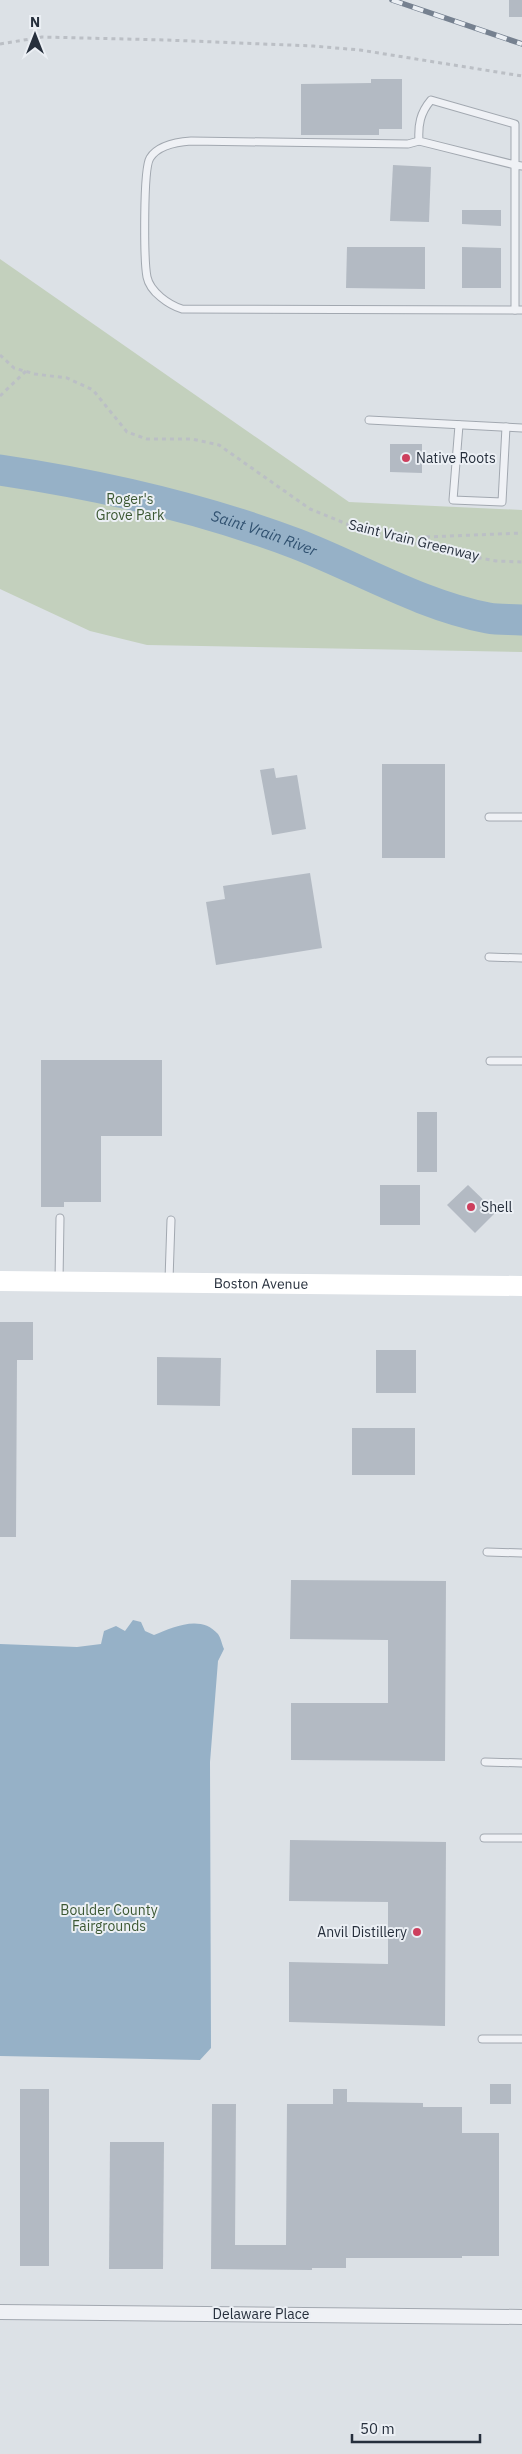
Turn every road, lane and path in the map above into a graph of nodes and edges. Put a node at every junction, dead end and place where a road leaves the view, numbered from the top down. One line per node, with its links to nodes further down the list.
1 (0, 44): 2 (path)
2 (522, 76)
3 (418, 141): 4 (lane); 4 (lane); 5 (lane)
4 (518, 165): 5 (lane)
5 (518, 310)
6 (0, 355): 7 (path, Saint Vrain Greenway)
7 (26, 371): 8 (path); 14 (path, Saint Vrain Greenway)
8 (0, 396)
9 (369, 420): 10 (lane)
10 (459, 424): 11 (lane); 11 (lane)
11 (506, 427): 12 (lane)
12 (522, 428)
13 (522, 533): 14 (path)
14 (399, 538): 15 (path, Saint Vrain Greenway)
15 (522, 562)
16 (489, 817): 17 (lane)
17 (522, 817)
18 (490, 957): 19 (lane)
19 (522, 958)
20 (490, 1061): 21 (lane)
21 (522, 1061)
22 (60, 1218): 25 (lane)
23 (171, 1220): 26 (lane)
24 (0, 1281): 25 (street, Boston Avenue)
25 (59, 1282): 26 (street, Boston Avenue)
26 (169, 1283): 27 (street, Boston Avenue)
27 (522, 1286)
28 (487, 1552): 29 (lane)
29 (522, 1553)
30 (485, 1762): 31 (lane)
31 (522, 1763)
32 (484, 1838): 33 (lane)
33 (522, 1838)
34 (482, 2039): 35 (lane)
35 (522, 2039)
36 (0, 2312): 37 (street, Delaware Place)
37 (522, 2317)

